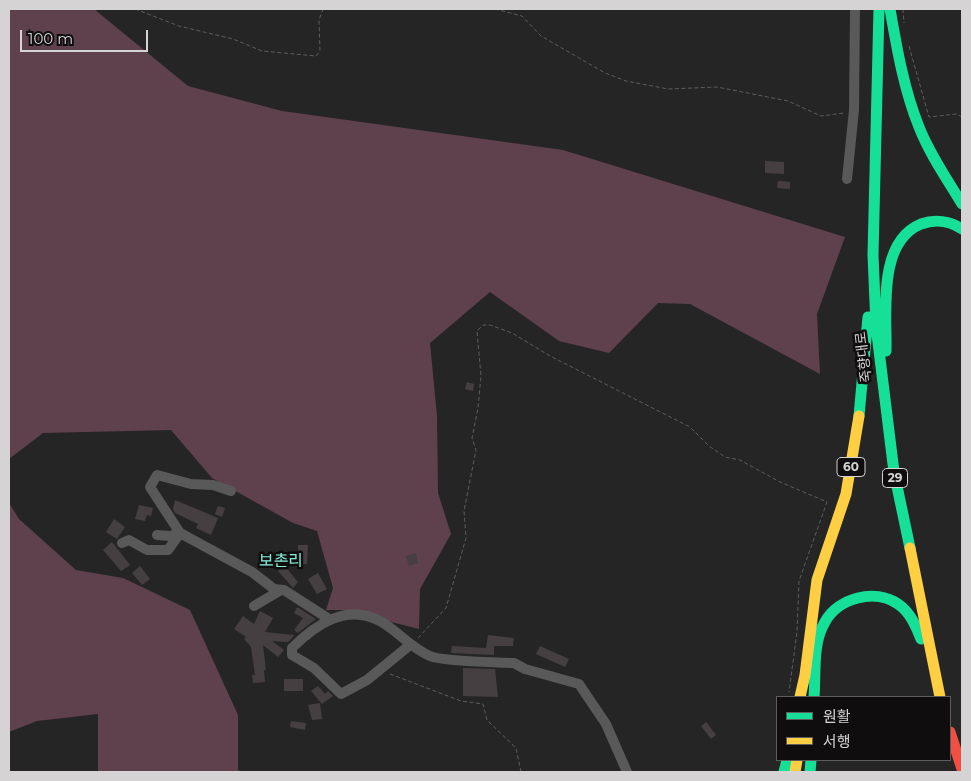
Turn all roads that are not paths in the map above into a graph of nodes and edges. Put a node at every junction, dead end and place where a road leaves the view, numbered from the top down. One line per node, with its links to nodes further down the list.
1 (855, 9): 4 (street)
2 (879, 9): 7 (main road, 죽향대로 / 29)
3 (890, 9): 5 (main road)
4 (848, 179)
5 (962, 204)
6 (962, 229): 8 (main road)
7 (873, 256): 8 (main road, 죽향대로 / 29); 18 (main road, 60)
8 (884, 400): 17 (main road, 죽향대로 / 29)
9 (231, 491): 10 (street)
10 (180, 533): 11 (street); 12 (street); 13 (street)
11 (157, 535)
12 (122, 543)
13 (281, 590): 14 (street); 15 (street)
14 (254, 606)
15 (329, 619): 16 (street); 16 (street)
16 (410, 645): 23 (street)
17 (936, 680): 19 (main road); 20 (main road, 죽향대로 / 29)
18 (801, 696)
19 (814, 696)
20 (940, 696)
21 (951, 735): 22 (main road)
22 (962, 769)
23 (627, 772)

